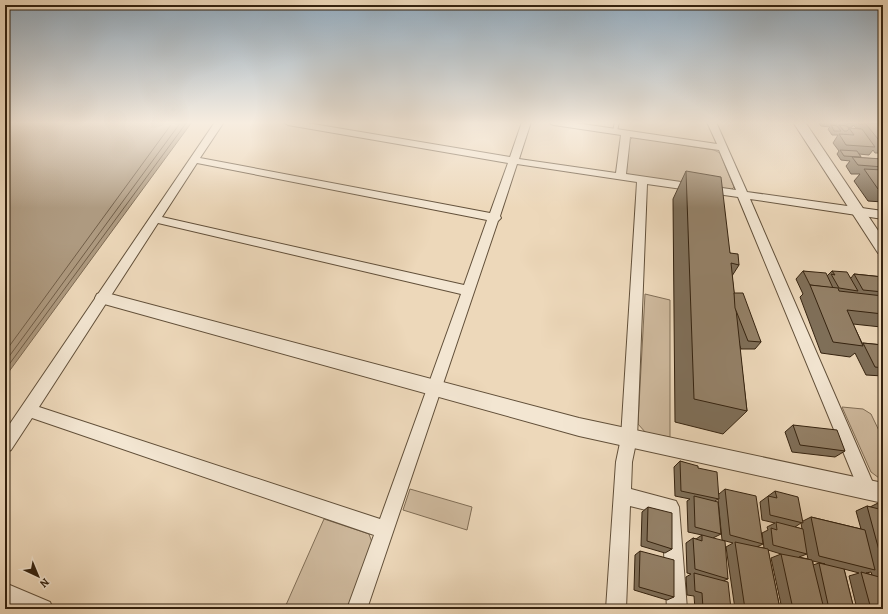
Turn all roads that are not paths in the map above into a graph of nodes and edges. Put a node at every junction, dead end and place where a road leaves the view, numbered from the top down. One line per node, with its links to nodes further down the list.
1 (200, 151): 7 (street)
2 (454, 151): 8 (street)
3 (517, 151): 8 (street)
4 (624, 151): 9 (street)
5 (724, 151): 11 (street)
6 (818, 151): 12 (street)
7 (194, 160): 14 (street); 15 (street)
8 (514, 161): 9 (street); 14 (street)
9 (621, 177): 10 (street)
10 (642, 181): 11 (street); 21 (street)
11 (743, 195): 12 (street); 23 (street)
12 (858, 212): 13 (street); 16 (street)
13 (883, 215)
14 (494, 218): 17 (street)
15 (155, 219): 17 (street); 18 (street)
16 (883, 249)
17 (469, 291): 19 (street)
18 (103, 298): 19 (street); 20 (street)
19 (435, 388): 21 (street); 25 (street)
20 (28, 410): 22 (street); 25 (street)
21 (628, 438): 23 (street); 24 (street)
22 (5, 445)
23 (875, 491)
24 (622, 496): 27 (street); 30 (street)
25 (385, 530): 29 (street)
26 (5, 593): 28 (street)
27 (619, 608)
28 (43, 609)
29 (357, 609)
30 (677, 609)

